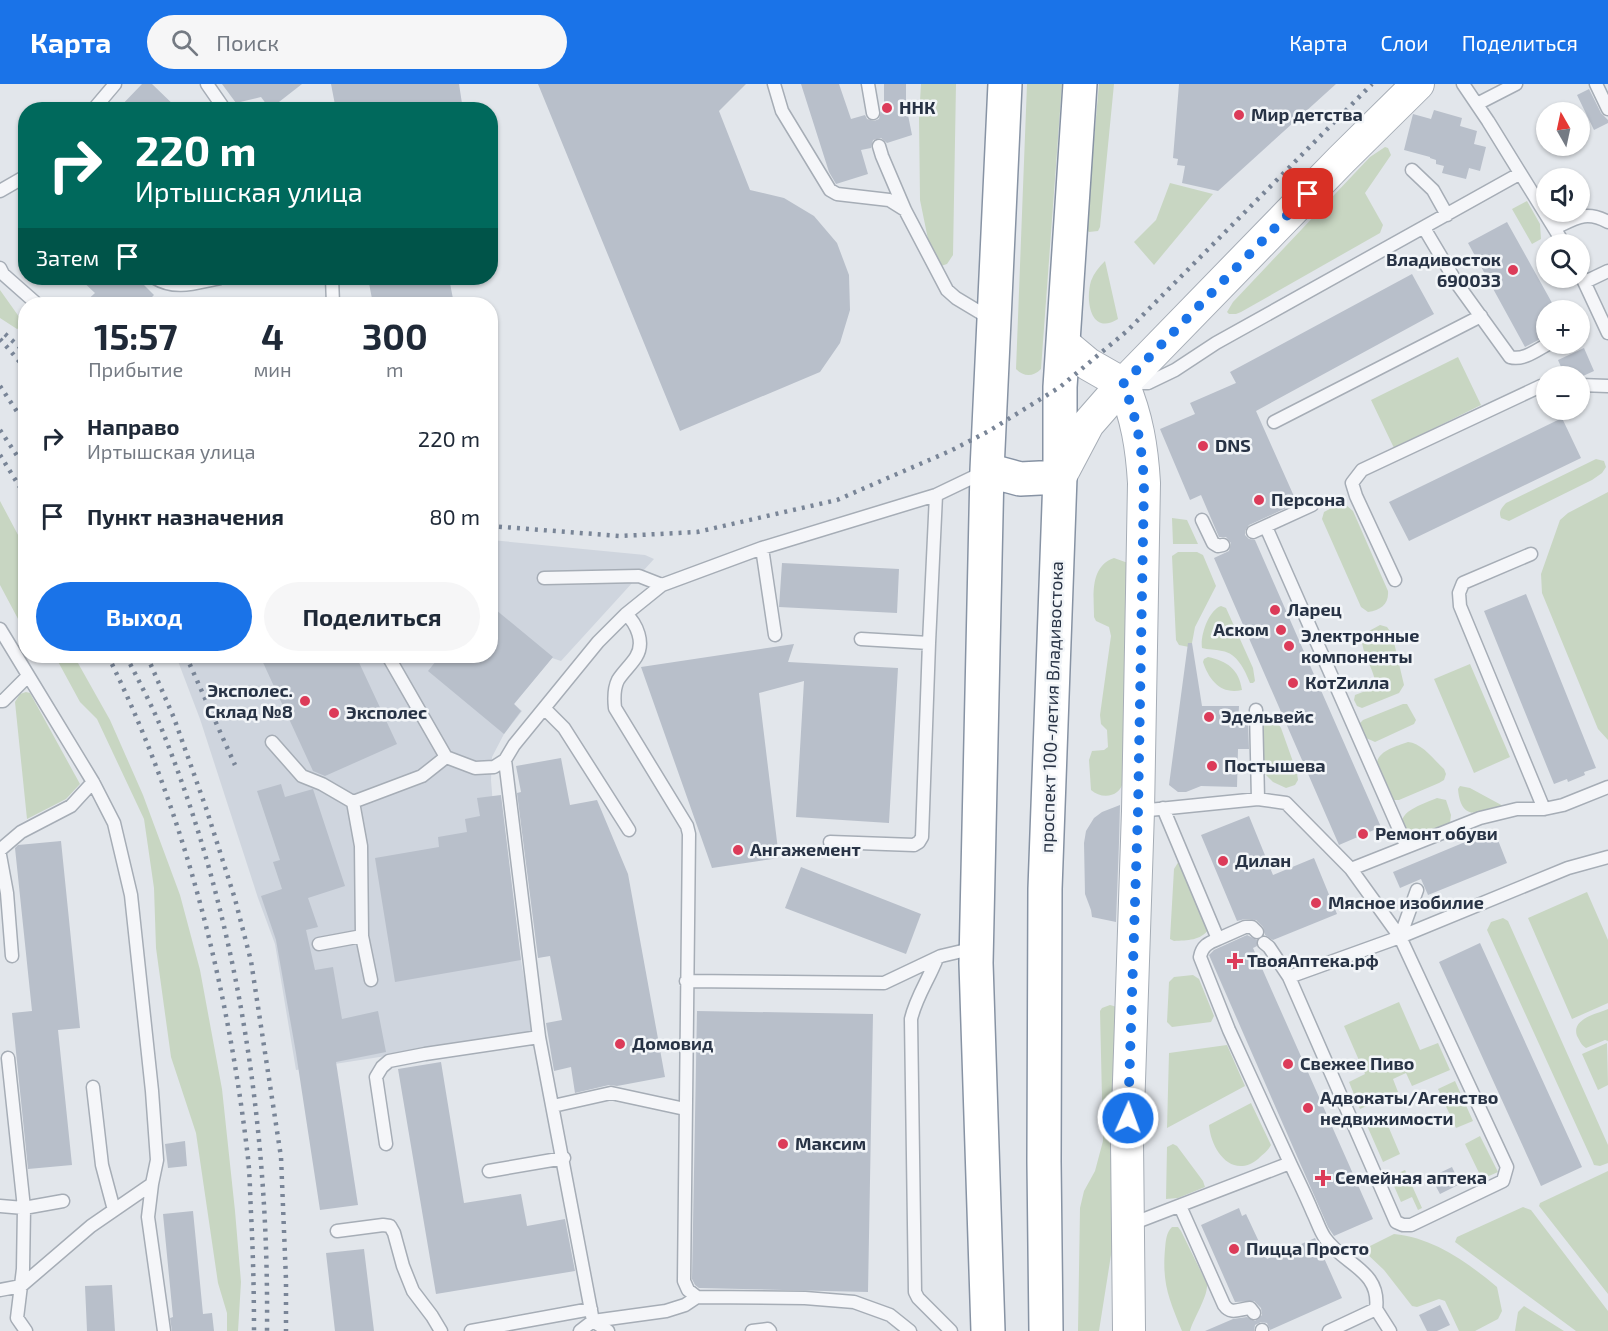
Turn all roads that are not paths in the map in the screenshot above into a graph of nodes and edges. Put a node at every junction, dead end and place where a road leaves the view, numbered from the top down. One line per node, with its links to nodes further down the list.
1 (115, 84): 11 (lane)
2 (207, 84): 12 (lane)
3 (774, 84): 21 (lane)
4 (868, 84): 15 (lane)
5 (1005, 84): 33 (highway)
6 (1080, 84): 35 (highway, проспект 100-летия Владивостока)
7 (1418, 84): 37 (main road)
8 (1463, 84): 13 (lane)
9 (1516, 84): 13 (lane)
10 (1596, 84): 14 (lane)
11 (100, 102)
12 (219, 102)
13 (1477, 104): 18 (lane)
14 (1608, 109)
15 (873, 113)
16 (879, 146): 21 (lane)
17 (1412, 170): 22 (lane)
18 (1519, 174): 22 (lane); 25 (lane)
19 (18, 181): 20 (lane)
20 (0, 191)
21 (905, 210): 33 (lane)
22 (1447, 215): 24 (lane)
23 (1608, 222): 25 (lane)
24 (1424, 228): 32 (lane); 37 (lane)
25 (1555, 228): 26 (lane)
26 (1558, 234)
27 (0, 268): 31 (lane)
28 (1608, 271): 29 (lane)
29 (1590, 276)
30 (1587, 288): 34 (lane)
31 (29, 297)
32 (1481, 316): 36 (lane); 41 (lane)
33 (994, 321): 42 (highway)
34 (1608, 333)
35 (1063, 343): 37 (main road); 43 (highway, проспект 100-летия Владивостока)
36 (1536, 350)
37 (1123, 384): 43 (main road); 75 (main road)
38 (1590, 385): 39 (lane)
39 (1608, 386)
40 (1536, 388): 53 (lane)
41 (1274, 422)
42 (987, 470): 43 (highway); 44 (lane); 90 (highway)
43 (1060, 477): 132 (highway, проспект 100-летия Владивостока)
44 (936, 495): 50 (lane); 59 (lane)
45 (1312, 505): 47 (lane)
46 (1202, 520): 49 (lane)
47 (1266, 527): 48 (lane); 78 (lane)
48 (1253, 532)
49 (1223, 545)
50 (762, 548): 54 (lane); 57 (lane)
51 (1531, 554): 74 (lane)
52 (544, 578): 54 (lane)
53 (1395, 580)
54 (662, 585): 55 (lane)
55 (626, 614): 65 (lane); 95 (lane)
56 (0, 629): 60 (lane)
57 (775, 635)
58 (861, 639): 59 (lane)
59 (929, 643): 77 (lane)
60 (18, 659)
61 (20, 663): 63 (lane)
62 (392, 663): 68 (lane)
63 (28, 676): 64 (lane); 70 (lane)
64 (0, 701)
65 (545, 709): 69 (lane); 76 (lane)
66 (1257, 710): 72 (lane)
67 (272, 742): 73 (lane)
68 (446, 757): 69 (lane); 73 (lane)
69 (505, 760): 96 (lane)
70 (93, 782): 79 (lane); 105 (lane)
71 (1608, 787): 74 (lane)
72 (1258, 799): 75 (lane); 82 (lane)
73 (353, 802): 85 (lane)
74 (1544, 809): 78 (lane)
75 (1151, 810): 87 (lane); 111 (main road)
76 (629, 830)
77 (830, 842)
78 (1406, 845): 82 (lane)
79 (0, 850)
80 (0, 855): 91 (lane)
81 (1608, 857): 86 (lane)
82 (1351, 869): 86 (lane)
83 (1417, 890): 86 (lane)
84 (1257, 932): 87 (lane)
85 (362, 936): 89 (lane); 94 (lane)
86 (1400, 937): 93 (lane); 93 (lane)
87 (1218, 939): 103 (lane)
88 (1264, 943): 93 (lane)
89 (319, 944)
90 (976, 948): 92 (lane); 131 (highway)
91 (12, 956)
92 (937, 958): 95 (lane); 130 (lane)
93 (1288, 977)
94 (371, 980)
95 (686, 981): 100 (lane)
96 (540, 1037): 99 (lane); 101 (lane)
97 (8, 1058): 109 (lane)
98 (93, 1087): 110 (lane)
99 (553, 1106): 100 (lane); 102 (lane)
100 (685, 1109): 115 (lane)
101 (387, 1144)
102 (564, 1158): 104 (lane); 118 (lane)
103 (1290, 1163): 108 (lane); 116 (lane)
104 (489, 1171)
105 (152, 1184): 110 (lane); 122 (lane)
106 (63, 1201): 109 (lane)
107 (0, 1206): 109 (lane)
108 (1180, 1206): 111 (lane); 117 (lane)
109 (24, 1208): 113 (lane)
110 (114, 1210): 113 (lane)
111 (1128, 1225): 133 (main road)
112 (337, 1231): 123 (lane)
113 (21, 1286): 114 (lane); 119 (lane)
114 (0, 1290)
115 (697, 1296): 118 (lane); 129 (lane)
116 (1376, 1309): 134 (lane); 135 (lane)
117 (1254, 1313)
118 (592, 1315): 124 (lane); 125 (lane); 126 (lane)
119 (17, 1318): 120 (lane); 121 (lane)
120 (14, 1331)
121 (26, 1331)
122 (164, 1331)
123 (441, 1331)
124 (471, 1331)
125 (580, 1331)
126 (608, 1331)
127 (752, 1331): 128 (lane)
128 (770, 1331)
129 (910, 1331)
130 (951, 1331)
131 (988, 1331)
132 (1046, 1331)
133 (1129, 1331)
134 (1329, 1331)
135 (1390, 1331)

